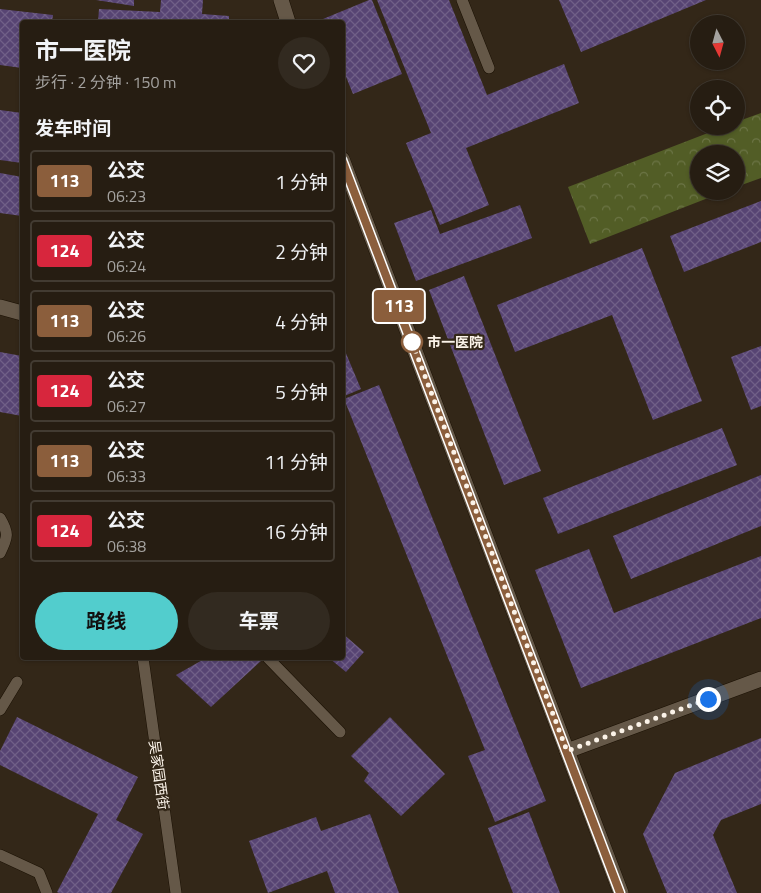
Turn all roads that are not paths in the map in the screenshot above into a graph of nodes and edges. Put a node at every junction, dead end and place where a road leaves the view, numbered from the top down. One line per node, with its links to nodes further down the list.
1 (281, 0): 3 (street)
2 (462, 0): 4 (lane)
3 (287, 20)
4 (489, 68)
5 (345, 175): 6 (street)
6 (348, 190): 17 (street)
7 (0, 307): 8 (street)
8 (20, 312)
9 (0, 518): 10 (lane)
10 (0, 554)
11 (143, 660): 20 (lane, 吴家园西街)
12 (270, 660): 16 (lane)
13 (761, 679): 17 (street)
14 (17, 682): 15 (lane)
15 (0, 710)
16 (340, 732)
17 (567, 751): 21 (street)
18 (0, 855): 19 (lane)
19 (46, 893)
20 (176, 893)
21 (620, 893)

